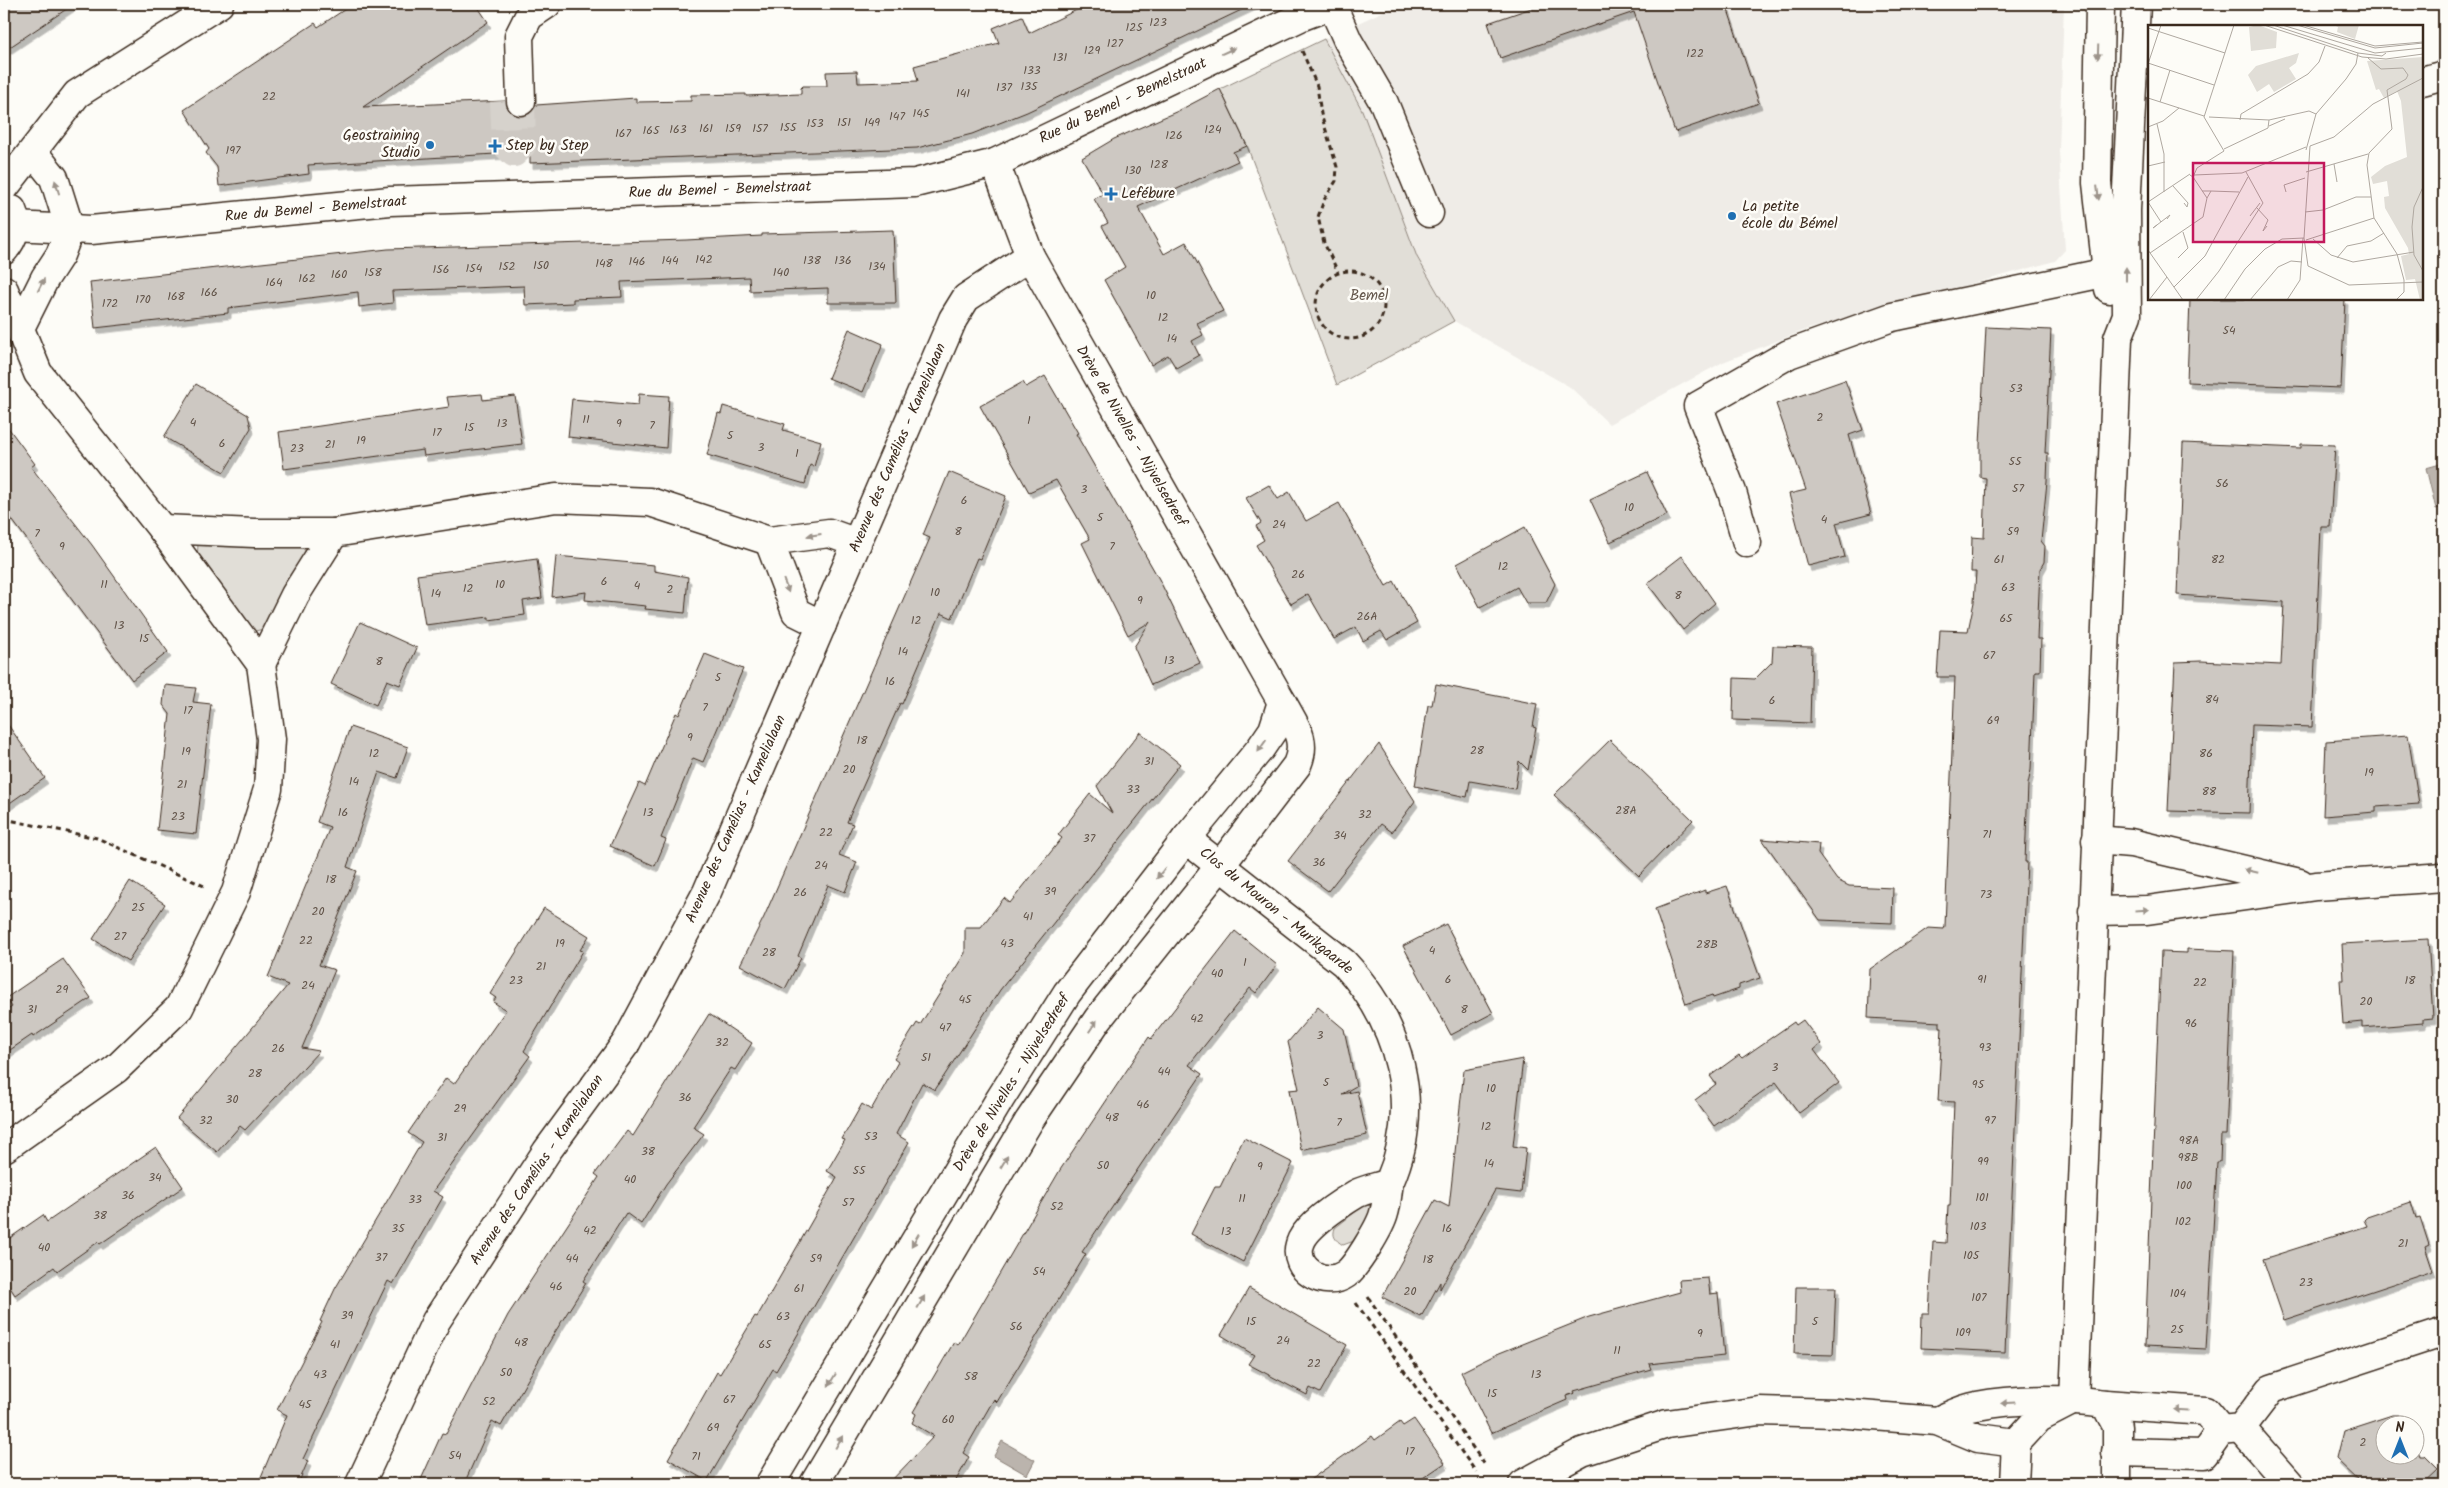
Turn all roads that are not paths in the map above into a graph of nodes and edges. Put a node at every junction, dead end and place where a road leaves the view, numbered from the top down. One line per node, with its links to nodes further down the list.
1 (219, 4): 11 (street)
2 (547, 4): 6 (street)
3 (1333, 4): 12 (street, Rue du Bemel - Bemelstraat, one-way to 3); 16 (street)
4 (2100, 4): 10 (street, one-way to 10)
5 (2136, 4): 9 (street)
6 (503, 36)
7 (2444, 75): 8 (street)
8 (2423, 81)
9 (2140, 113): 10 (street); 13 (street)
10 (2096, 144): 13 (street); 20 (street, one-way to 20)
11 (33, 152): 14 (street); 17 (street, one-way to 11)
12 (995, 163): 17 (street, Rue du Bemel - Bemelstraat); 19 (street, Drève de Nivelles - Nijvelsedreef)
13 (2138, 180): 23 (street, one-way to 13)
14 (4, 188)
15 (4, 198): 18 (street)
16 (1429, 213)
17 (70, 229): 18 (street, Rue du Bemel - Bemelstraat); 22 (street, one-way to 17)
18 (9, 238)
19 (1030, 256): 27 (street, Avenue des Camélias - Kamelialaan); 31 (street, Drève de Nivelles - Nijvelsedreef)
20 (2108, 272): 23 (street); 28 (street)
21 (4, 290): 22 (street)
22 (20, 328): 24 (street)
23 (2118, 338): 33 (street)
24 (162, 529): 25 (street); 30 (street)
25 (334, 533): 26 (street); 30 (street)
26 (769, 541): 27 (street, one-way to 26); 29 (street, one-way to 29)
27 (857, 543): 29 (street, Avenue des Camélias - Kamelialaan)
28 (1748, 543)
29 (822, 625): 49 (street, Avenue des Camélias - Kamelialaan)
30 (261, 664): 38 (street)
31 (1282, 702): 32 (street, Drève de Nivelles - Nijvelsedreef, one-way to 32); 34 (street, Drève de Nivelles - Nijvelsedreef)
32 (1186, 839): 34 (street, Clos du Mouron - Murikgaarde); 40 (street, Drève de Nivelles - Nijvelsedreef, one-way to 40)
33 (2096, 840): 36 (street, one-way to 33); 37 (street)
34 (1220, 866): 39 (street, Clos du Mouron - Murikgaarde); 41 (street, Drève de Nivelles - Nijvelsedreef, one-way to 34)
35 (2444, 877): 36 (street)
36 (2316, 886): 37 (street, one-way to 36)
37 (2093, 911): 43 (street)
38 (4, 1148)
39 (1389, 1183)
40 (929, 1218): 41 (street); 50 (street, Drève de Nivelles - Nijvelsedreef, one-way to 50)
41 (960, 1235): 51 (street, Drève de Nivelles - Nijvelsedreef, one-way to 41)
42 (2444, 1332): 46 (street)
43 (2074, 1400): 44 (street); 45 (street, one-way to 45); 47 (street)
44 (2105, 1404): 46 (street, one-way to 44); 48 (street)
45 (1937, 1421): 47 (street); 52 (street)
46 (2231, 1429): 48 (street); 55 (street)
47 (2016, 1443): 53 (street)
48 (2116, 1452): 54 (street)
49 (360, 1484)
50 (770, 1484)
51 (814, 1484)
52 (1523, 1484)
53 (2014, 1484)
54 (2117, 1484)
55 (2290, 1484)

